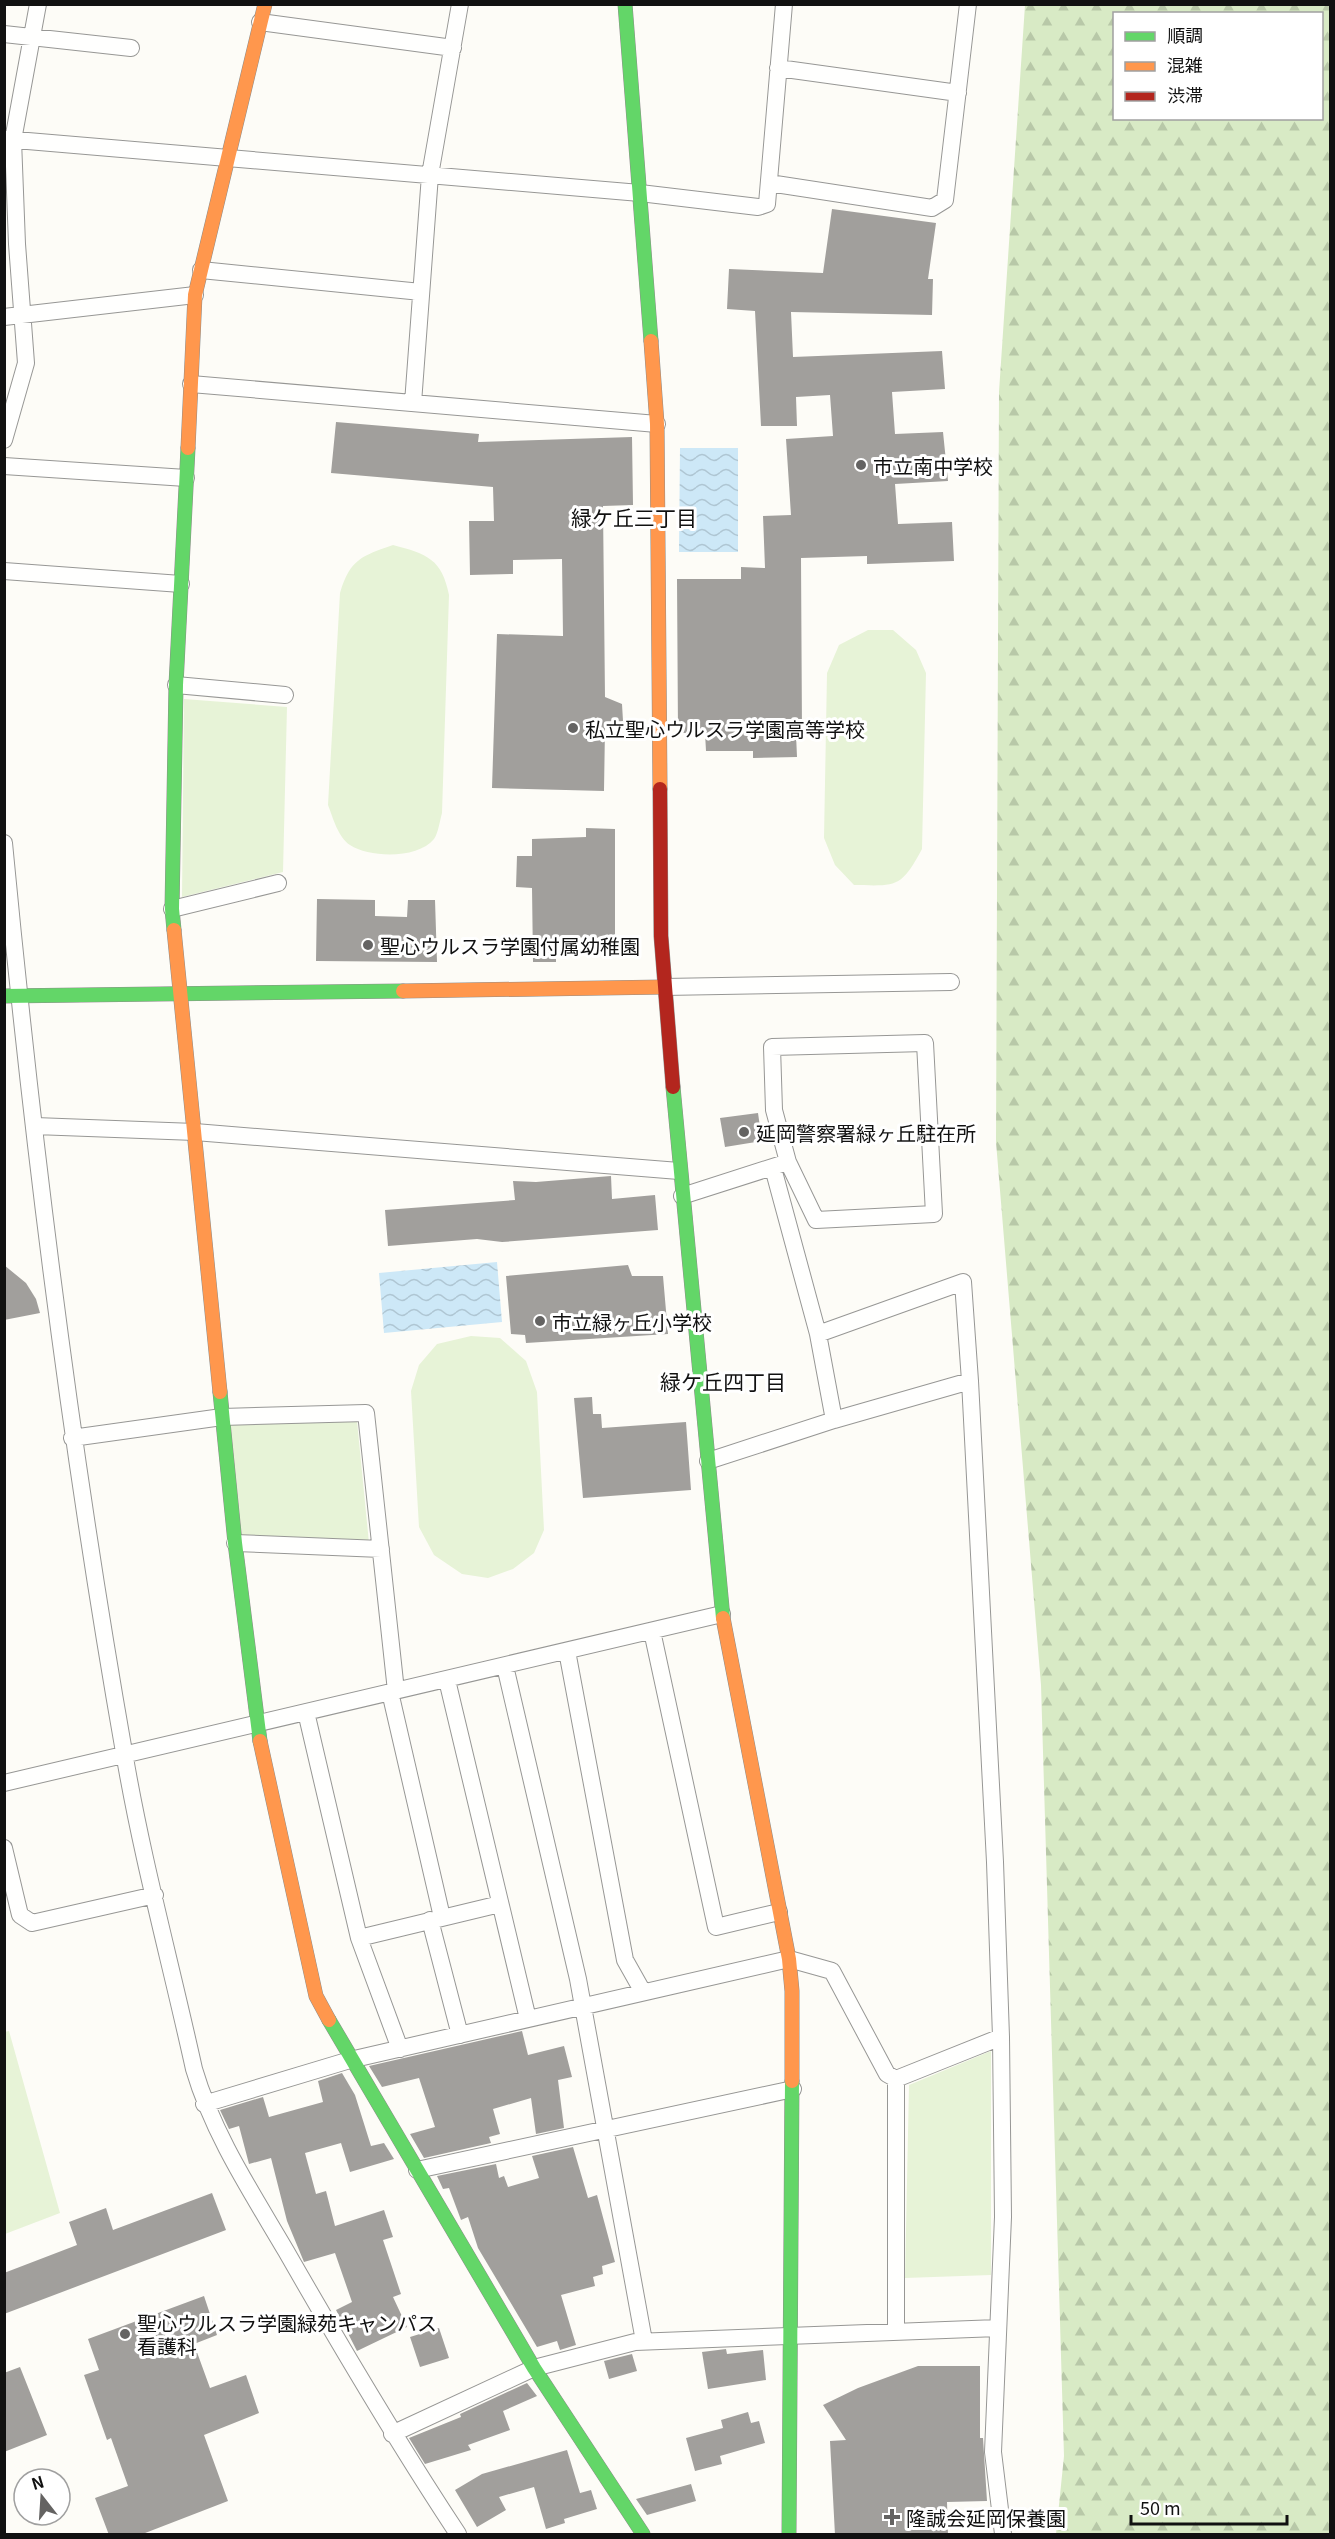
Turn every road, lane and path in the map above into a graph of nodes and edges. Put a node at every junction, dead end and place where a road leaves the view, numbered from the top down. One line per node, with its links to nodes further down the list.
1 (38, 4): 9 (street)
2 (265, 4): 7 (street)
3 (460, 4): 11 (street)
4 (625, 4): 18 (street)
5 (784, 4): 12 (street)
6 (968, 4): 13 (street)
7 (260, 22): 11 (street); 15 (street)
8 (4, 34): 9 (street)
9 (31, 37): 10 (street); 14 (street)
10 (131, 48)
11 (453, 48): 16 (street)
12 (778, 68): 13 (street); 17 (street)
13 (958, 93): 17 (street)
14 (9, 140): 15 (street); 22 (street)
15 (226, 158): 16 (street); 19 (street)
16 (430, 175): 18 (street); 20 (street)
17 (769, 183): 18 (street)
18 (640, 193): 26 (street)
19 (201, 270): 20 (street); 21 (street)
20 (421, 292): 25 (street)
21 (195, 295): 22 (street); 24 (street)
22 (24, 315): 23 (street); 27 (street)
23 (4, 317)
24 (191, 384): 25 (street); 29 (street)
25 (412, 403): 26 (street)
26 (657, 424): 38 (street)
27 (4, 441)
28 (4, 466): 29 (street)
29 (186, 478): 31 (street)
30 (4, 572): 31 (street)
31 (181, 584): 32 (street)
32 (176, 685): 33 (street); 36 (street)
33 (285, 695)
34 (4, 843): 40 (street)
35 (278, 883): 36 (street)
36 (172, 909): 39 (street)
37 (951, 982): 38 (street)
38 (663, 987): 39 (street); 44 (street)
39 (180, 995): 40 (street); 42 (street)
40 (12, 996): 41 (street)
41 (35, 1126): 42 (street); 50 (street)
42 (195, 1132): 44 (street); 48 (street)
43 (780, 1165): 43 (street); 45 (street); 46 (street)
44 (679, 1171): 45 (street)
45 (682, 1196): 51 (street)
46 (818, 1334): 47 (street); 49 (street)
47 (970, 1381): 49 (street); 75 (street)
48 (222, 1417): 50 (street); 52 (street); 53 (street)
49 (834, 1420): 51 (street)
50 (72, 1438): 62 (street)
51 (708, 1461): 54 (street)
52 (235, 1543): 53 (street); 61 (street)
53 (381, 1549): 59 (street)
54 (722, 1614): 55 (street); 67 (street)
55 (652, 1631): 56 (street); 67 (street)
56 (567, 1651): 57 (street); 71 (street)
57 (505, 1666): 58 (street); 72 (street)
58 (447, 1680): 59 (street); 66 (street)
59 (393, 1692): 60 (street); 68 (street)
60 (306, 1712): 61 (street); 69 (street)
61 (256, 1723): 62 (street); 77 (street)
62 (124, 1756): 63 (street); 65 (street)
63 (4, 1783)
64 (4, 1848): 65 (street)
65 (155, 1895): 80 (street)
66 (500, 1904): 68 (street); 73 (street)
67 (779, 1912): 70 (street)
68 (436, 1919): 69 (street); 74 (street)
69 (359, 1938): 76 (street)
70 (789, 1959): 71 (street); 78 (street); 79 (street)
71 (643, 1992): 72 (street)
72 (583, 2006): 73 (street); 81 (street)
73 (528, 2019): 74 (street)
74 (460, 2035): 76 (street)
75 (1001, 2037): 78 (street); 83 (street)
76 (400, 2049): 77 (street)
77 (350, 2060): 80 (street); 82 (street)
78 (896, 2079): 84 (street)
79 (793, 2089): 81 (street); 85 (street)
80 (204, 2104): 88 (street)
81 (606, 2128): 82 (street); 86 (street)
82 (417, 2170): 87 (street)
83 (998, 2328): 84 (street); 92 (street)
84 (896, 2332): 85 (street)
85 (791, 2337): 86 (street); 91 (street)
86 (644, 2341): 87 (street)
87 (534, 2368): 88 (street); 90 (street)
88 (392, 2434): 89 (street)
89 (458, 2535)
90 (643, 2535)
91 (789, 2535)
92 (1003, 2535)

